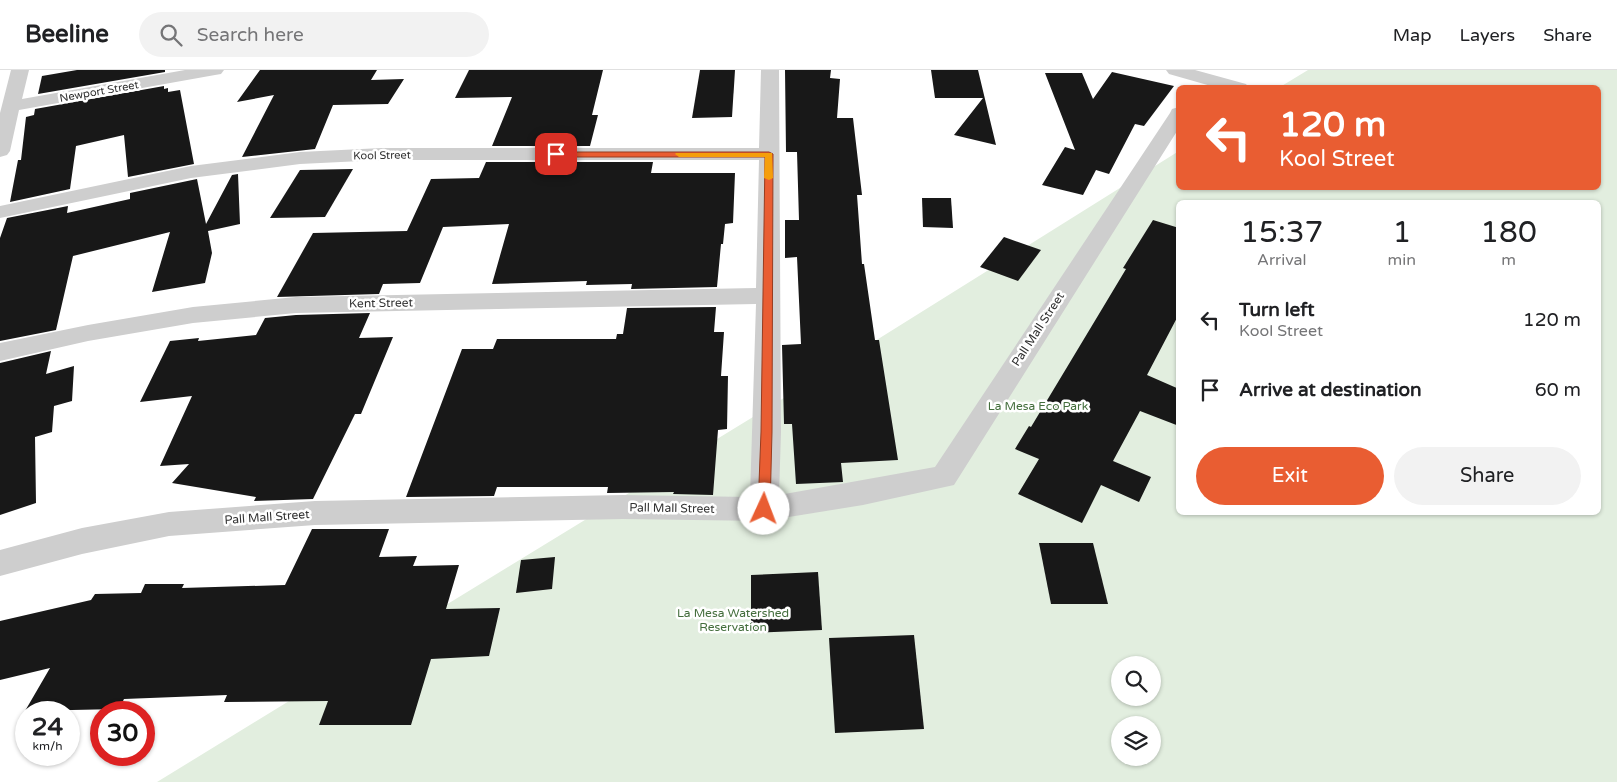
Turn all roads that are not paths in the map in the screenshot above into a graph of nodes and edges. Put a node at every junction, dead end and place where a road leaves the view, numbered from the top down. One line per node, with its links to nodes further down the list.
1 (20, 70): 7 (street)
2 (215, 70): 7 (street, Newport Street)
3 (770, 70): 10 (street)
4 (1175, 70): 5 (street)
5 (1202, 78): 6 (street)
6 (1229, 85)
7 (12, 106): 9 (street)
8 (1176, 118): 14 (street, Pall Mall Street)
9 (0, 151)
10 (769, 154): 11 (street, Kool Street); 12 (street)
11 (0, 212)
12 (767, 296): 13 (street, Kent Street); 14 (street)
13 (0, 352)
14 (764, 509): 15 (street, Pall Mall Street)
15 (0, 563)

